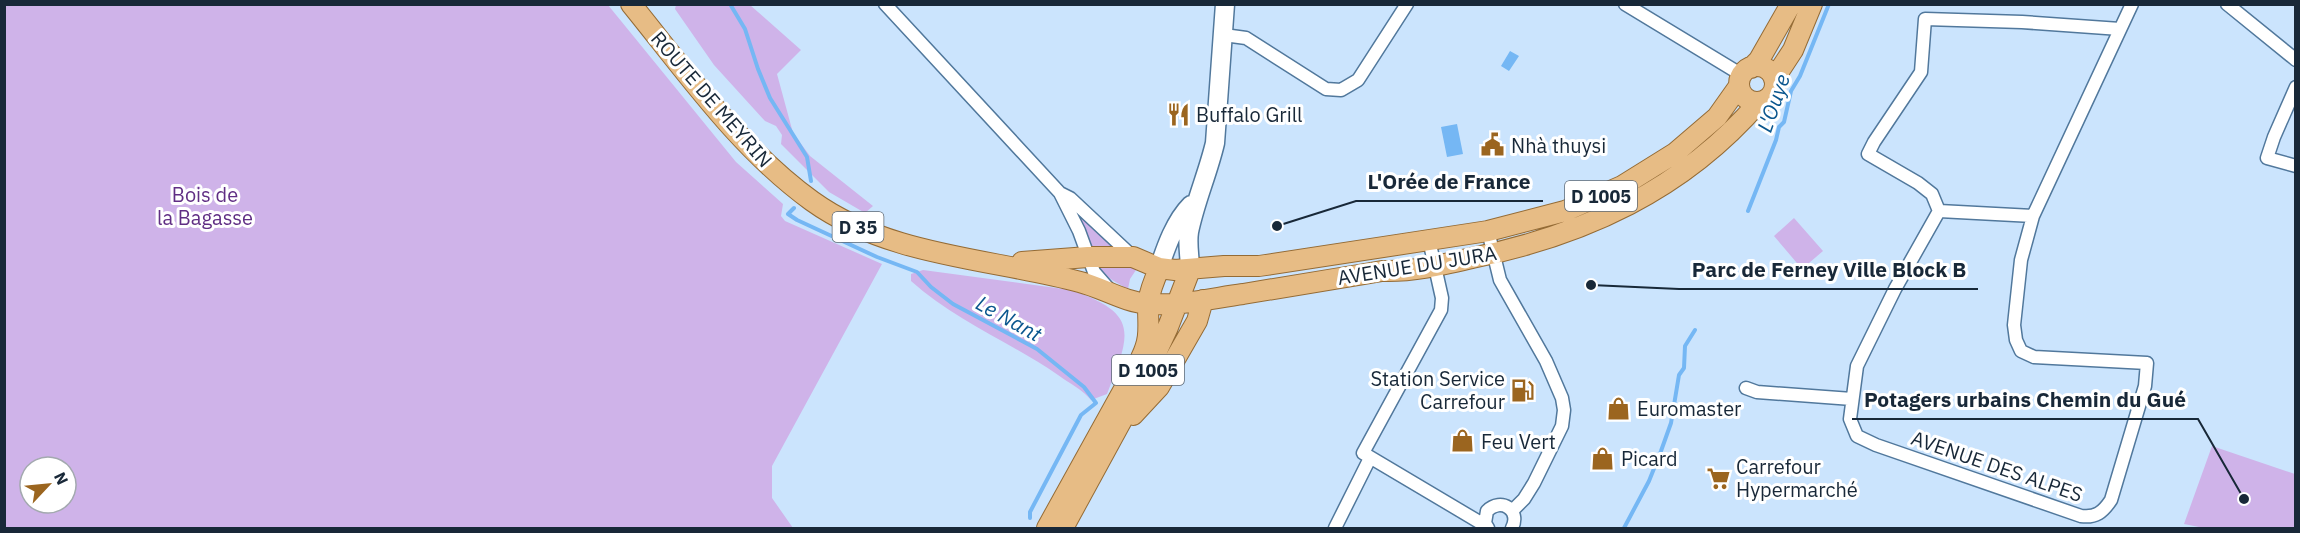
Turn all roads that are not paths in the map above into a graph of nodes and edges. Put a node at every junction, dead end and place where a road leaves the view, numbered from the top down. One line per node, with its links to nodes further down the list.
1 (885, 4): 18 (street)
2 (1225, 4): 11 (street)
3 (1407, 4): 11 (street)
4 (1625, 4): 13 (street)
5 (1791, 4): 13 (main road, AVENUE DU JURA / D 1005)
6 (1812, 4): 14 (main road, D 1005)
7 (2132, 4): 10 (street, AVENUE DES ALPES)
8 (2227, 4): 12 (street)
9 (639, 8): 27 (main road, ROUTE DE MEYRIN / D 35)
10 (2120, 29): 20 (street); 21 (street, AVENUE DES ALPES)
11 (1224, 35): 19 (street)
12 (2295, 60)
13 (1744, 76): 14 (main road); 16 (main road); 22 (main road, AVENUE DU JURA / D 1005)
14 (1774, 80): 16 (main road, D 1005)
15 (2295, 87): 17 (street)
16 (1759, 102): 24 (main road, AVENUE DU JURA / D 1005)
17 (2295, 166)
18 (1060, 193): 25 (street); 26 (street)
19 (1197, 200): 29 (street); 30 (street)
20 (1939, 211): 21 (street); 36 (street, AVENUE DES ALPES)
21 (2033, 216): 36 (street, AVENUE DES ALPES)
22 (1488, 231): 23 (main road, AVENUE DU JURA / D 1005); 24 (street)
23 (1429, 240): 28 (street); 30 (main road, AVENUE DU JURA / D 1005)
24 (1492, 254): 28 (main road, AVENUE DU JURA / D 1005); 39 (street)
25 (1088, 257): 26 (main road, ROUTE DE MEYRIN / D 35); 27 (main road, ROUTE DE MEYRIN / D 35); 31 (street)
26 (1133, 257): 29 (main road, ROUTE DE MEYRIN / D 35)
27 (998, 264): 31 (main road, ROUTE DE MEYRIN / D 35)
28 (1435, 266): 32 (main road, AVENUE DU JURA / D 1005); 38 (street)
29 (1159, 268): 30 (main road, AVENUE DU JURA); 34 (main road)
30 (1190, 270): 33 (main road)
31 (1117, 296): 34 (main road, ROUTE DE MEYRIN / D 35)
32 (1203, 300): 33 (main road, AVENUE DU JURA / D 1005); 37 (main road, D 1005)
33 (1176, 303): 34 (main road, ROUTE DE MEYRIN); 37 (main road, D 1005)
34 (1148, 304): 41 (main road, D 1005)
35 (1746, 388): 36 (street)
36 (1852, 399)
37 (1115, 434): 42 (main road, D 1005)
38 (1366, 456): 40 (street); 43 (street)
39 (1512, 511): 40 (street); 44 (street)
40 (1487, 527)
41 (1047, 528)
42 (1063, 528)
43 (1335, 528)
44 (1512, 528)

